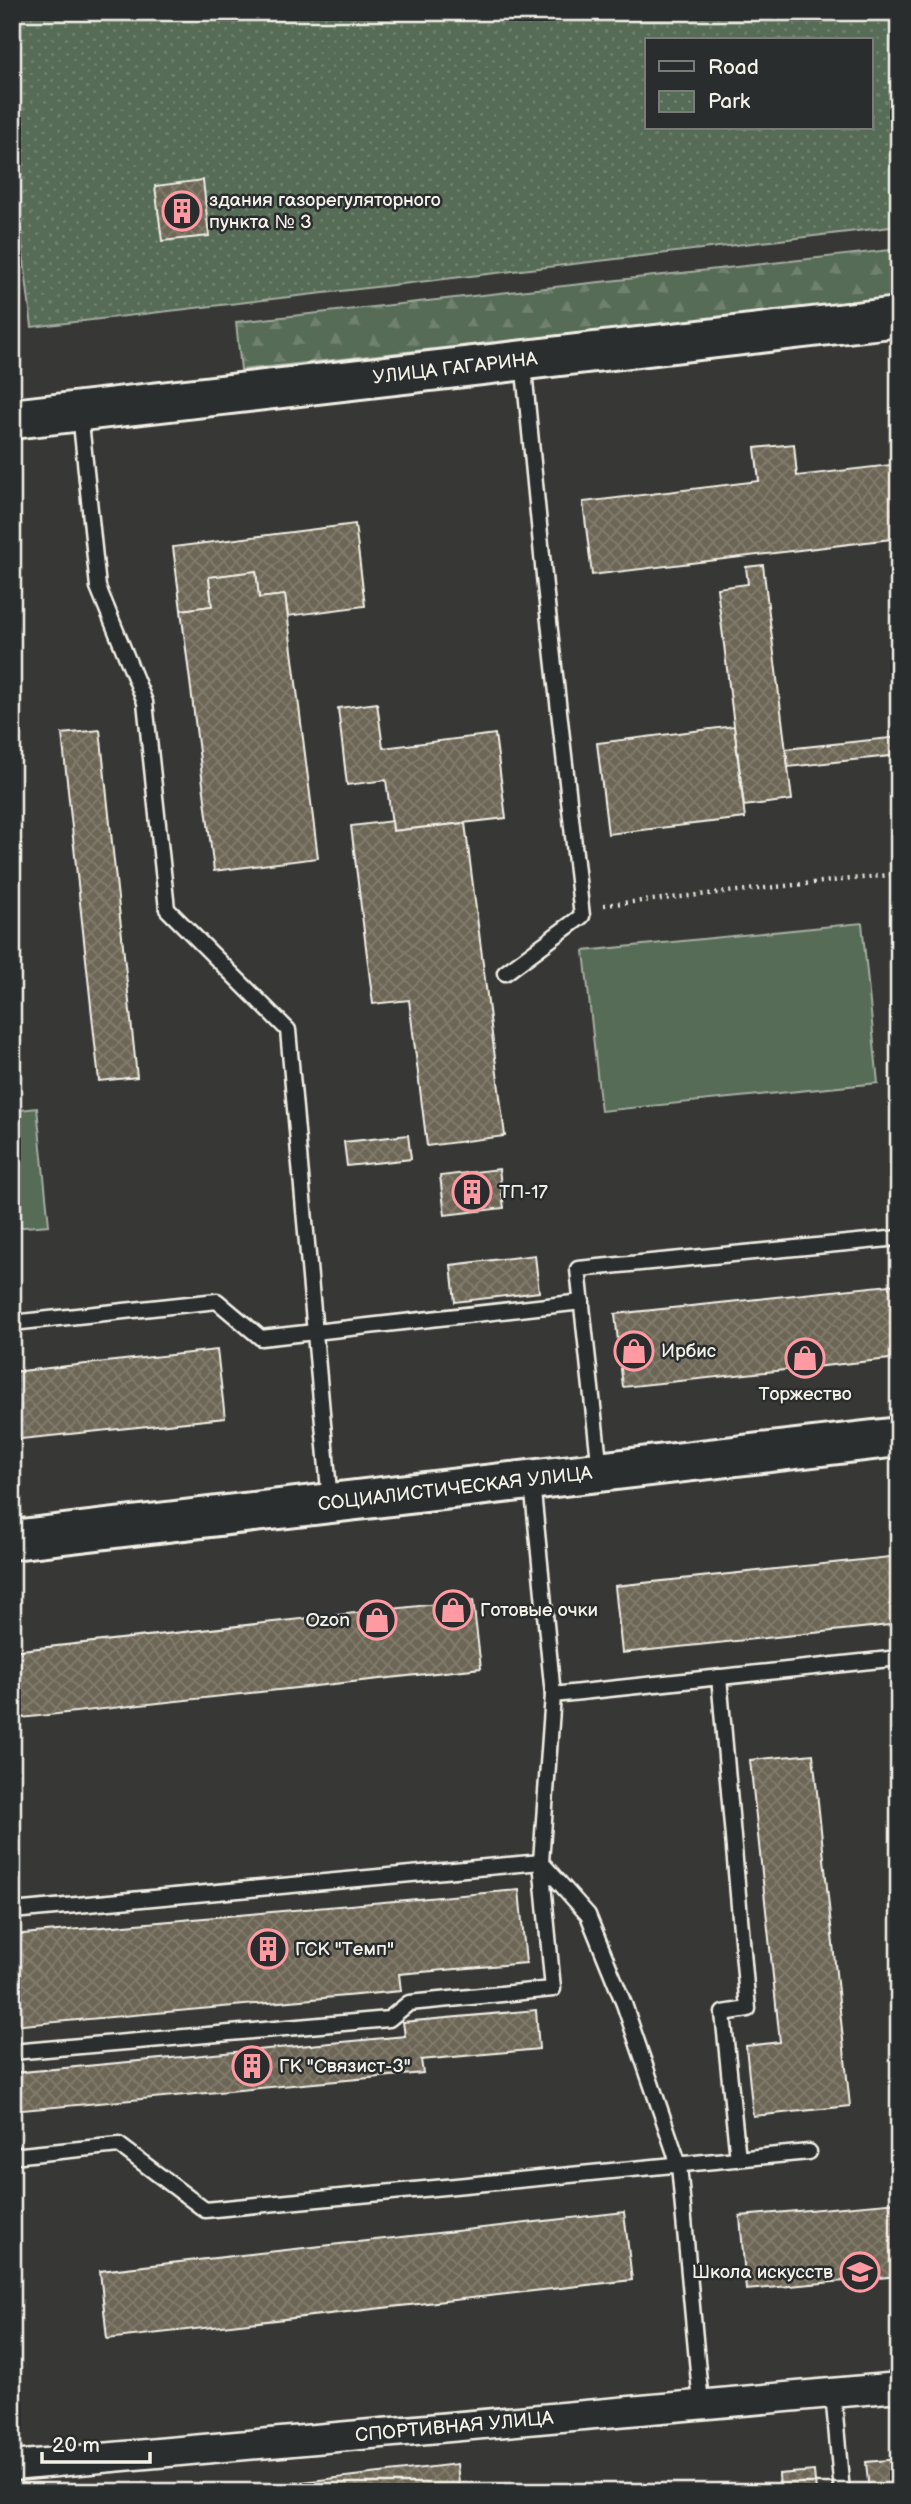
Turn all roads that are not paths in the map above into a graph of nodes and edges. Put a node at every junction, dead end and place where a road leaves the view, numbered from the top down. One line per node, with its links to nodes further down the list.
1 (899, 317): 2 (main road, УЛИЦА ГАГАРИНА)
2 (523, 359): 3 (main road, УЛИЦА ГАГАРИНА); 5 (lane)
3 (80, 412): 4 (main road, УЛИЦА ГАГАРИНА); 9 (lane)
4 (12, 419)
5 (505, 973)
6 (899, 1238): 7 (lane)
7 (582, 1302): 9 (lane); 11 (lane)
8 (12, 1323): 9 (lane)
9 (314, 1332): 13 (lane)
10 (899, 1437): 11 (main road, СОЦИАЛИСТИЧЕСКАЯ УЛИЦА)
11 (600, 1471): 12 (main road, СОЦИАЛИСТИЧЕСКАЯ УЛИЦА)
12 (532, 1479): 13 (main road, СОЦИАЛИСТИЧЕСКАЯ УЛИЦА); 17 (lane)
13 (330, 1503): 14 (main road, СОЦИАЛИСТИЧЕСКАЯ УЛИЦА)
14 (12, 1540)
15 (899, 1658): 16 (lane)
16 (719, 1677): 17 (lane); 23 (lane)
17 (553, 1695): 18 (lane)
18 (541, 1862): 19 (lane); 20 (lane); 24 (lane)
19 (12, 1911)
20 (12, 2052)
21 (809, 2152): 23 (lane)
22 (12, 2156): 24 (lane)
23 (738, 2159): 24 (lane)
24 (678, 2165): 27 (lane)
25 (899, 2387): 26 (street, СПОРТИВНАЯ УЛИЦА)
26 (833, 2393): 27 (street, СПОРТИВНАЯ УЛИЦА); 29 (lane)
27 (701, 2404): 28 (street, СПОРТИВНАЯ УЛИЦА)
28 (12, 2466)
29 (842, 2492)

